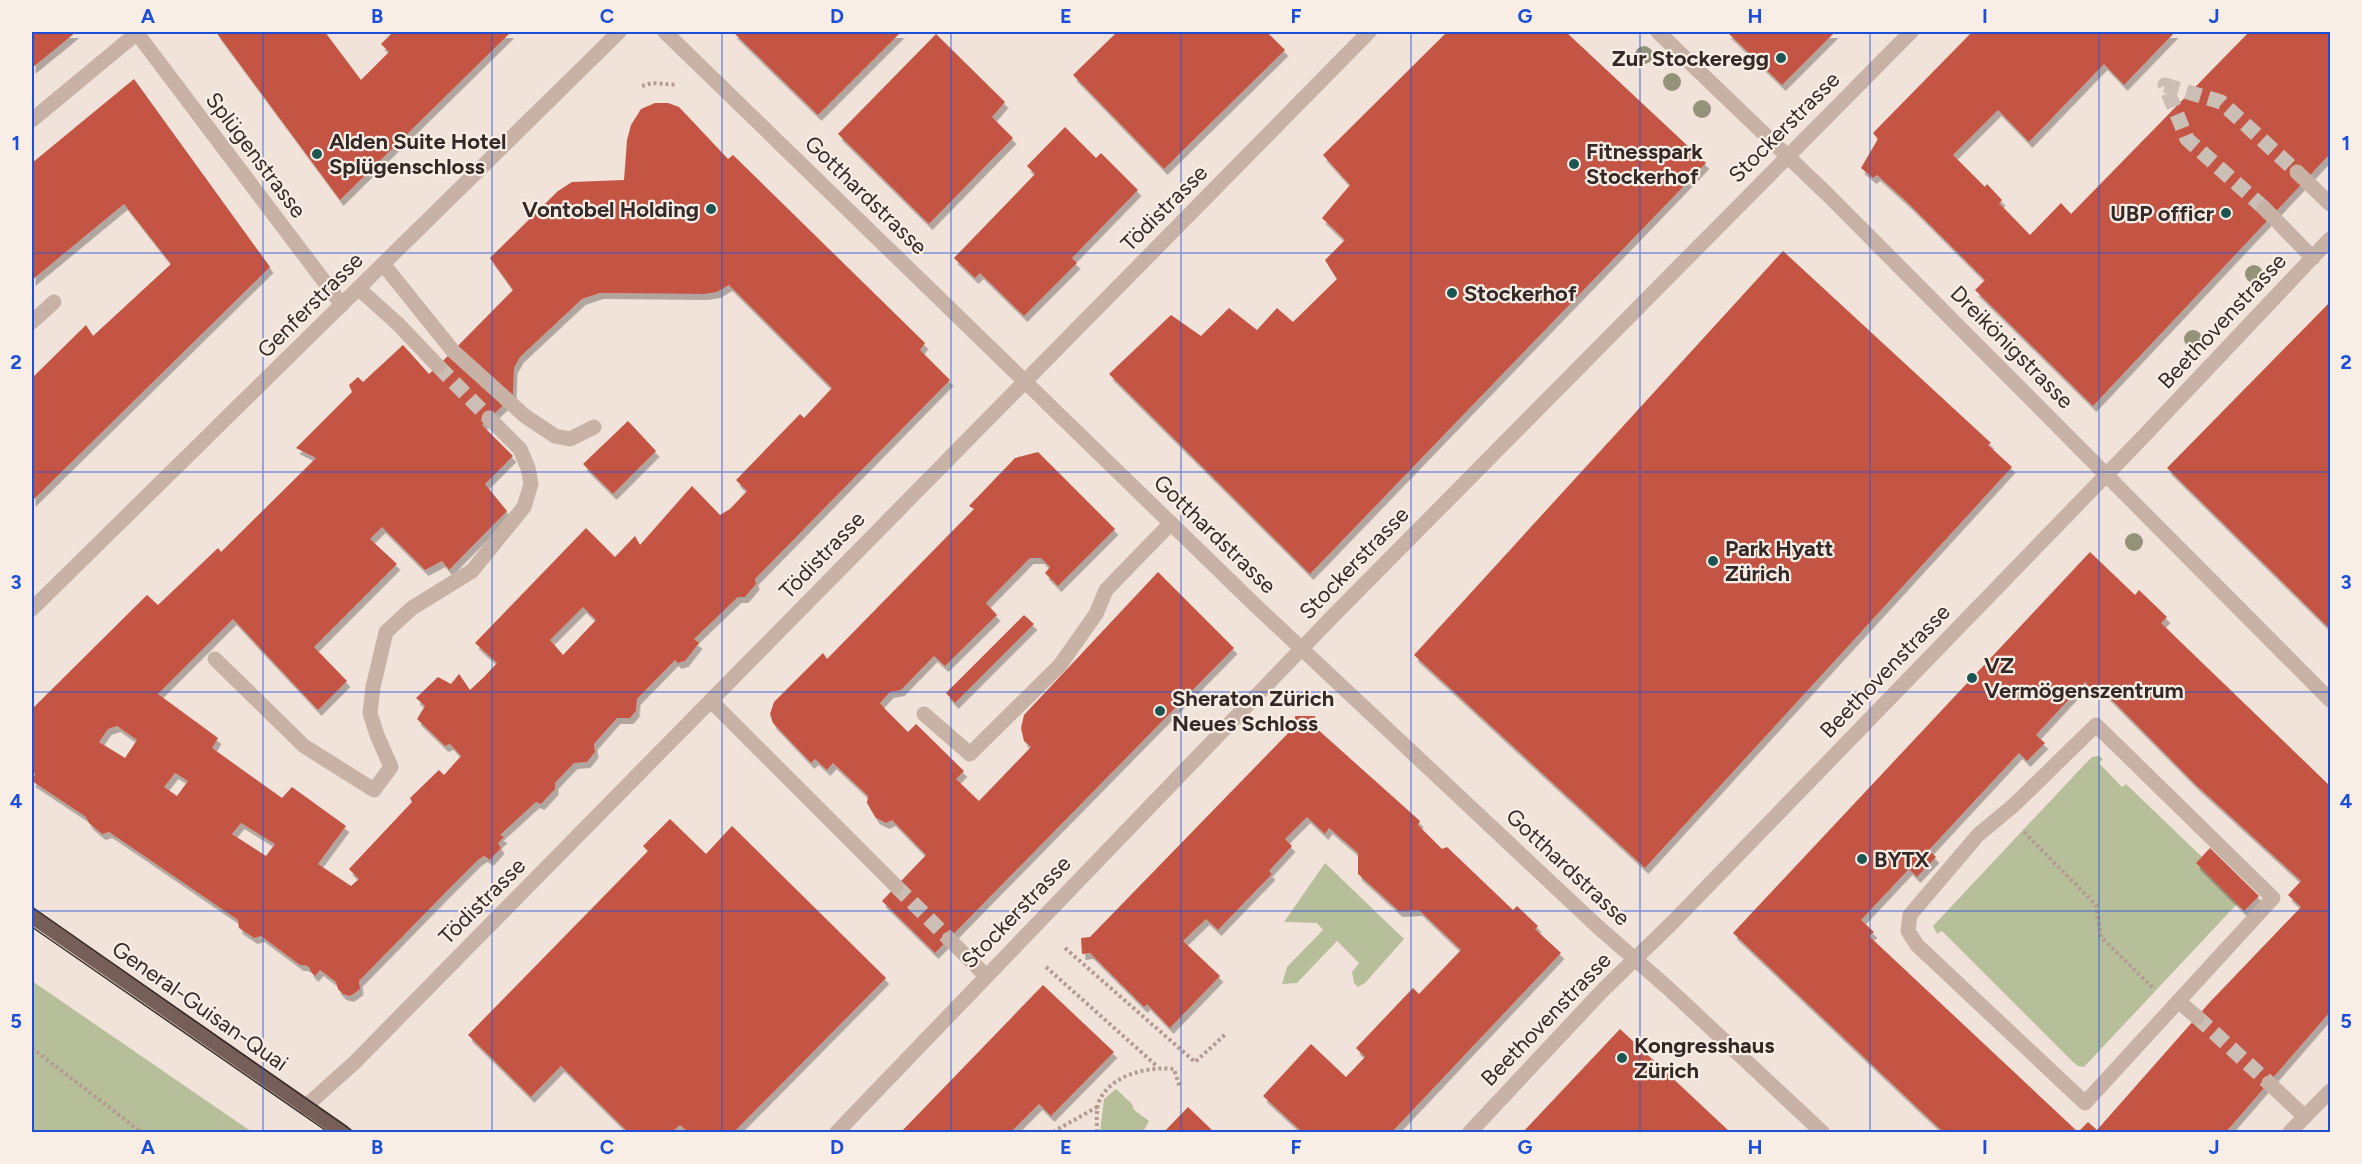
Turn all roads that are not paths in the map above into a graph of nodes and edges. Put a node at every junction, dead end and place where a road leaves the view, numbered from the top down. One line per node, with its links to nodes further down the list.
1 (137, 32): 7 (street); 17 (street, Splügenstrasse)
2 (619, 32): 14 (street, Genferstrasse)
3 (665, 32): 20 (street, Gotthardstrasse)
4 (1369, 32): 20 (street, Tödistrasse)
5 (1658, 32): 8 (street, Dreikönigstrasse)
6 (1911, 32): 8 (street, Stockerstrasse)
7 (32, 120)
8 (1787, 156): 23 (street, Dreikönigstrasse); 26 (street, Stockerstrasse)
9 (2297, 172): 10 (street)
10 (2331, 204)
11 (2264, 208): 13 (street)
12 (2331, 239): 13 (street, Beethovenstrasse)
13 (2313, 258): 23 (street, Beethovenstrasse)
14 (383, 264): 15 (street, Genferstrasse); 22 (street)
15 (358, 288): 17 (street, Genferstrasse); 19 (street)
16 (54, 302): 18 (street)
17 (342, 304): 25 (street, Genferstrasse)
18 (32, 322)
19 (438, 366)
20 (1025, 381): 24 (street, Gotthardstrasse); 29 (street, Tödistrasse)
21 (489, 418): 27 (street)
22 (594, 427)
23 (2106, 475): 28 (street, Dreikönigstrasse); 34 (street, Beethovenstrasse)
24 (1171, 523): 26 (street, Gotthardstrasse); 30 (street)
25 (32, 609)
26 (1302, 648): 34 (street, Gotthardstrasse); 35 (street, Stockerstrasse)
27 (216, 659)
28 (2331, 700)
29 (711, 701): 31 (street); 40 (street, Tödistrasse)
30 (924, 714)
31 (896, 886)
32 (32, 916): 40 (main road, General-Guisan-Quai)
33 (949, 939): 35 (street)
34 (1635, 958): 44 (street, Beethovenstrasse); 45 (street, Gotthardstrasse)
35 (986, 976): 43 (street, Stockerstrasse)
36 (2176, 1004): 36 (street); 37 (street)
37 (2197, 1017)
38 (2269, 1083): 41 (street)
39 (2331, 1091): 41 (street)
40 (305, 1107): 42 (main road, General-Guisan-Quai)
41 (2305, 1117): 46 (street)
42 (343, 1132)
43 (837, 1132)
44 (1470, 1132)
45 (1822, 1132)
46 (2290, 1132)

